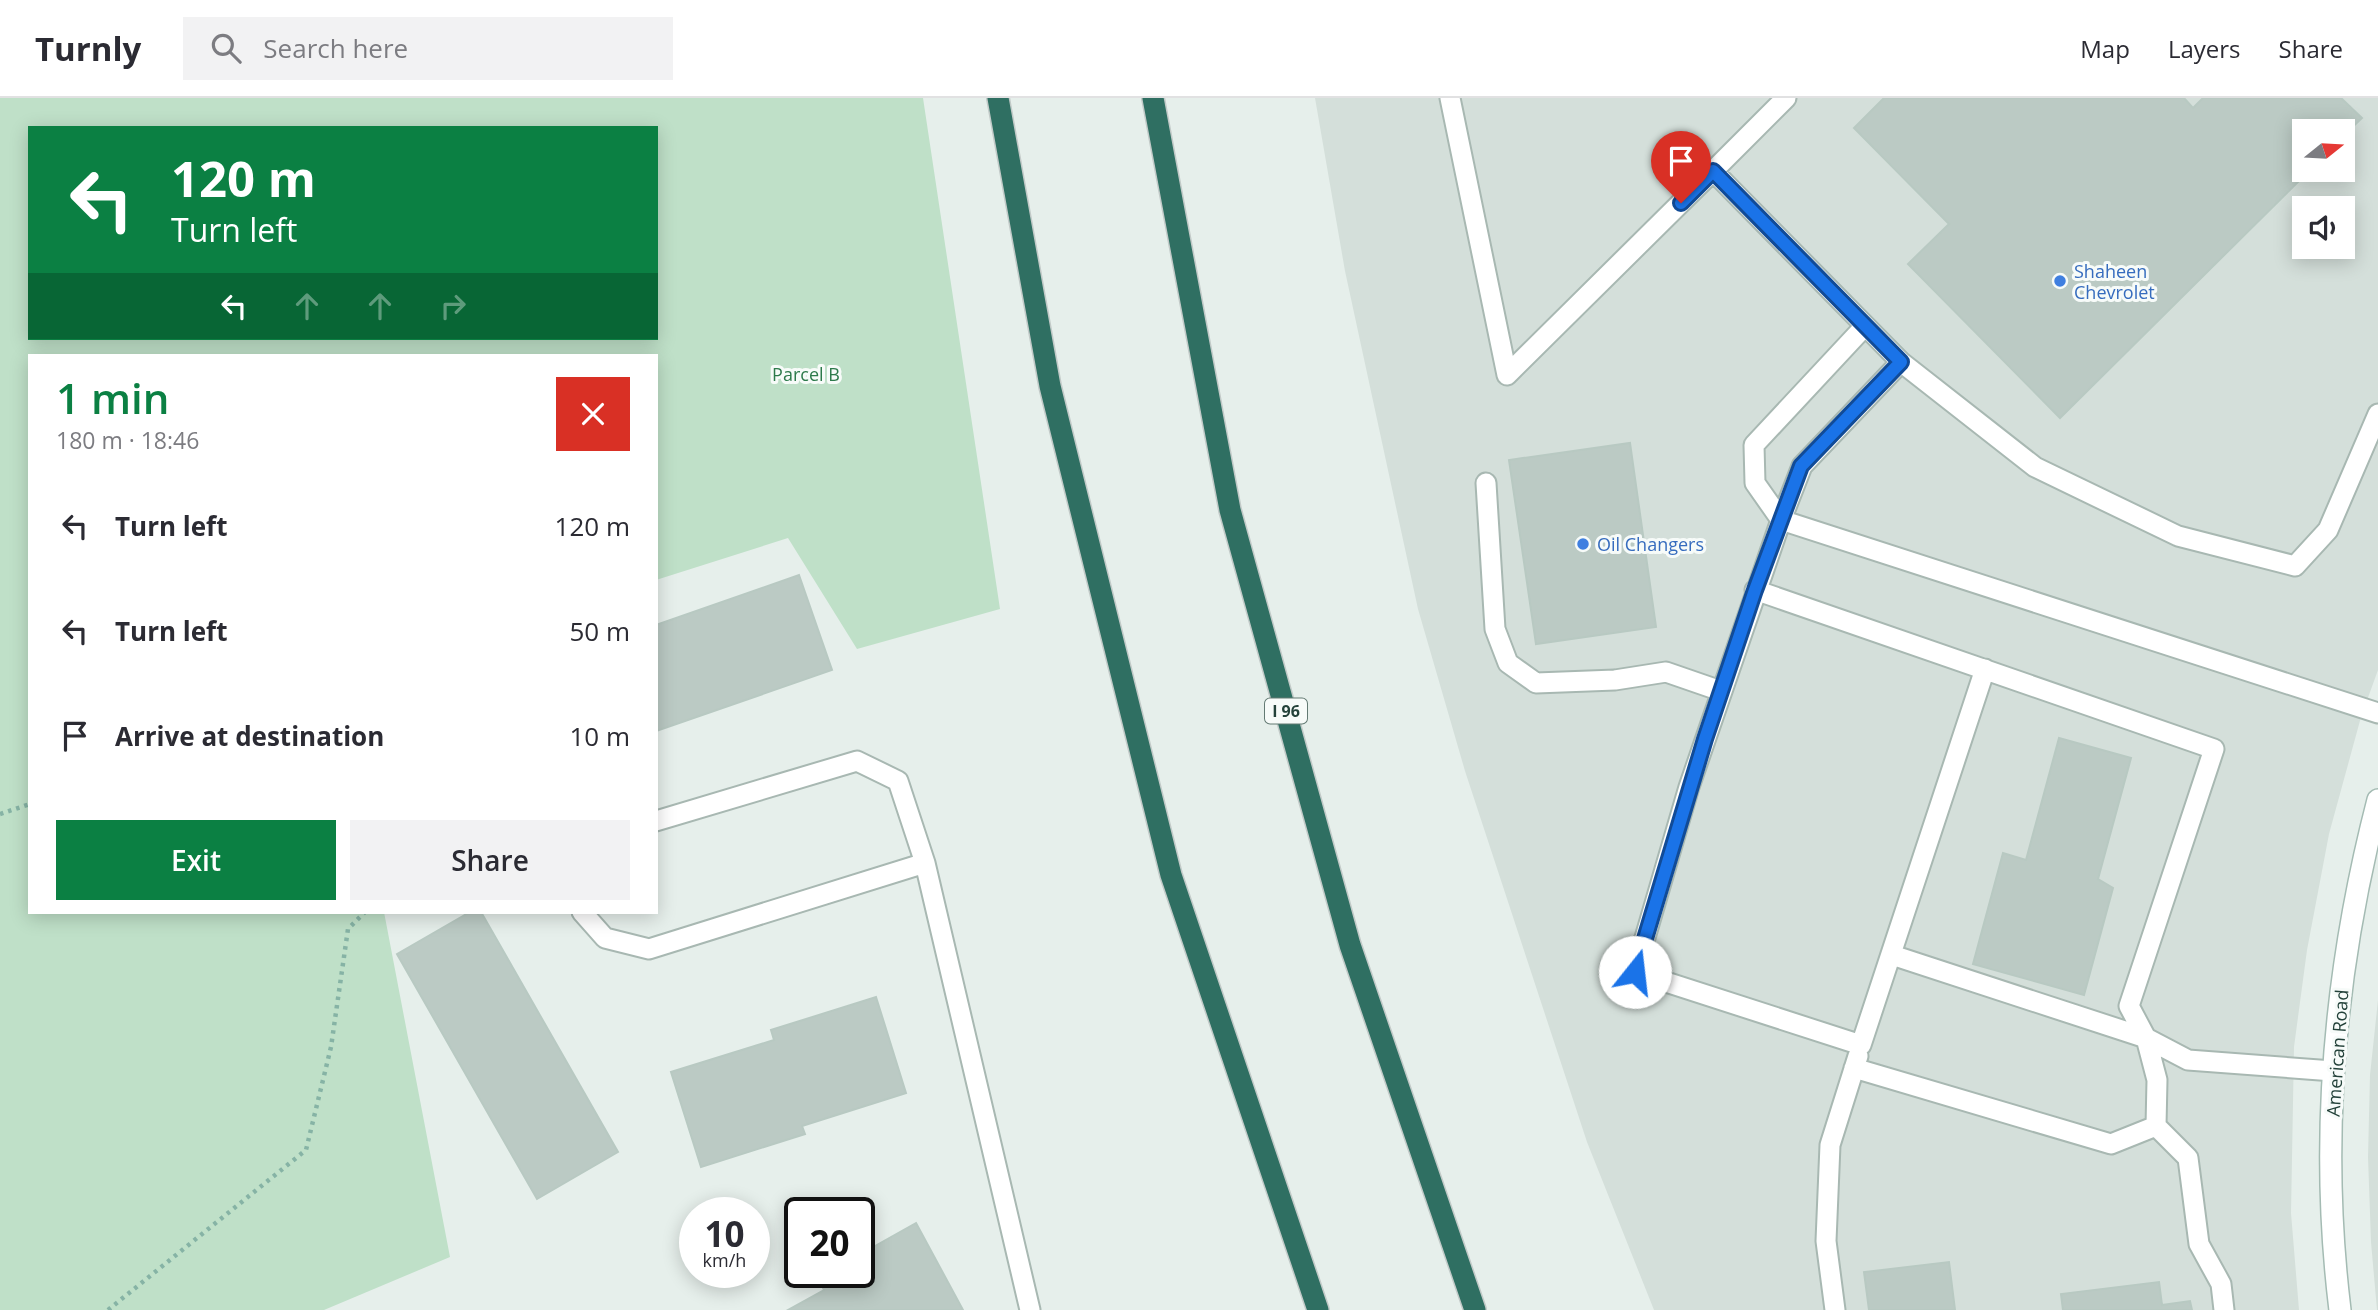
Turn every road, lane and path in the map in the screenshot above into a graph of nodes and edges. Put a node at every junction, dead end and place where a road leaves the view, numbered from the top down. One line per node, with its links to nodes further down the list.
1 (998, 98): 30 (highway)
2 (1153, 98): 31 (highway, I 96)
3 (1450, 98): 5 (lane)
4 (1786, 98): 5 (lane)
5 (1713, 171): 6 (lane)
6 (1865, 326): 7 (lane); 10 (lane)
7 (1901, 362): 8 (lane); 10 (lane)
8 (2378, 414)
9 (1486, 483): 13 (lane)
10 (1781, 520): 11 (lane); 14 (lane)
11 (1755, 590): 12 (lane); 13 (lane)
12 (1984, 669): 22 (lane); 23 (lane)
13 (1721, 691): 24 (lane)
14 (2378, 713)
15 (2378, 800): 26 (street, American Road)
16 (28, 805): 17 (path)
17 (0, 814)
18 (658, 820): 19 (lane)
19 (925, 863): 21 (lane); 29 (lane)
20 (363, 914): 28 (path)
21 (584, 914)
22 (1892, 955): 23 (lane); 24 (lane)
23 (2146, 1038): 26 (lane); 27 (lane)
24 (1861, 1045): 25 (lane)
25 (1854, 1068): 27 (lane); 32 (lane)
26 (2333, 1071): 34 (street, American Road)
27 (2156, 1126): 33 (lane)
28 (108, 1310)
29 (1030, 1310)
30 (1318, 1310)
31 (1475, 1310)
32 (1835, 1310)
33 (2224, 1310)
34 (2340, 1310)

